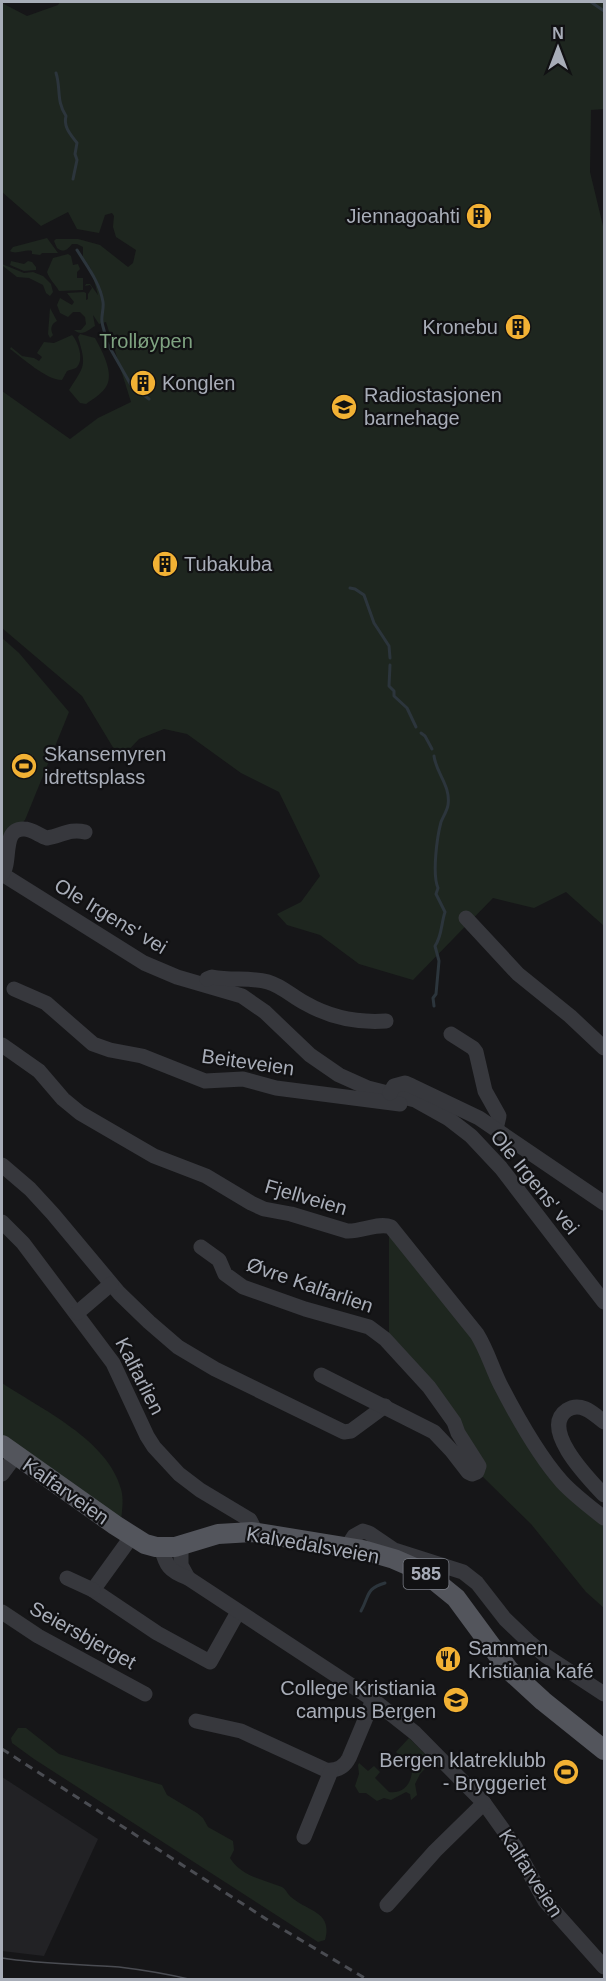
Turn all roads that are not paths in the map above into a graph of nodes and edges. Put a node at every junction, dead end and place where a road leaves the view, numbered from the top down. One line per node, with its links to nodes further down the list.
1 (85, 832): 2 (street, Ole Irgens' vei)
2 (2, 874): 4 (street, Ole Irgens' vei)
3 (466, 918): 9 (street)
4 (204, 984): 6 (street, Ole Irgens' vei); 10 (street, Ole Irgens' vei)
5 (14, 989): 11 (street, Beiteveien)
6 (386, 1021)
7 (451, 1034): 12 (street)
8 (2, 1046): 26 (street, Fjellveien)
9 (604, 1048)
10 (390, 1093): 11 (street, Ole Irgens' vei); 12 (street)
11 (425, 1105): 18 (street, Ole Irgens' vei)
12 (496, 1129): 14 (street)
13 (2, 1166): 17 (street)
14 (604, 1203)
15 (2, 1222): 19 (street, Kalfarlien)
16 (201, 1247): 21 (street, Øvre Kalfarlien)
17 (111, 1284): 19 (street); 21 (street)
18 (604, 1302)
19 (77, 1313): 27 (street, Kalfarlien)
20 (321, 1375): 21 (street, Øvre Kalfarlien)
21 (385, 1406)
22 (604, 1422): 25 (street)
23 (9, 1450): 24 (street); 28 (main road, Kalfarveien / 585)
24 (2, 1474)
25 (604, 1495)
26 (604, 1518)
27 (252, 1532): 29 (main road, Kalvedalsveien / 585); 31 (main road, Kalvedalsveien / 585)
28 (132, 1536): 30 (main road, Kalfarveien / 585); 34 (street)
29 (181, 1546): 30 (main road, Kalvedalsveien / 585); 33 (street)
30 (161, 1547): 33 (street, Kalfarveien)
31 (347, 1547): 38 (street); 41 (main road, Kalvedalsveien / 585)
32 (67, 1578): 34 (street)
33 (188, 1578): 36 (street, Kalfarveien)
34 (93, 1590): 36 (street)
35 (2, 1612): 37 (street, Seiersbjerget)
36 (238, 1612): 39 (street, Kalfarveien)
37 (145, 1694)
38 (604, 1694)
39 (372, 1699): 42 (street); 43 (street, Kalfarveien)
40 (196, 1721): 42 (street)
41 (604, 1750)
42 (332, 1771): 44 (street)
43 (484, 1803): 45 (street); 46 (street, Kalfarveien)
44 (304, 1837)
45 (387, 1905)
46 (604, 1966)

